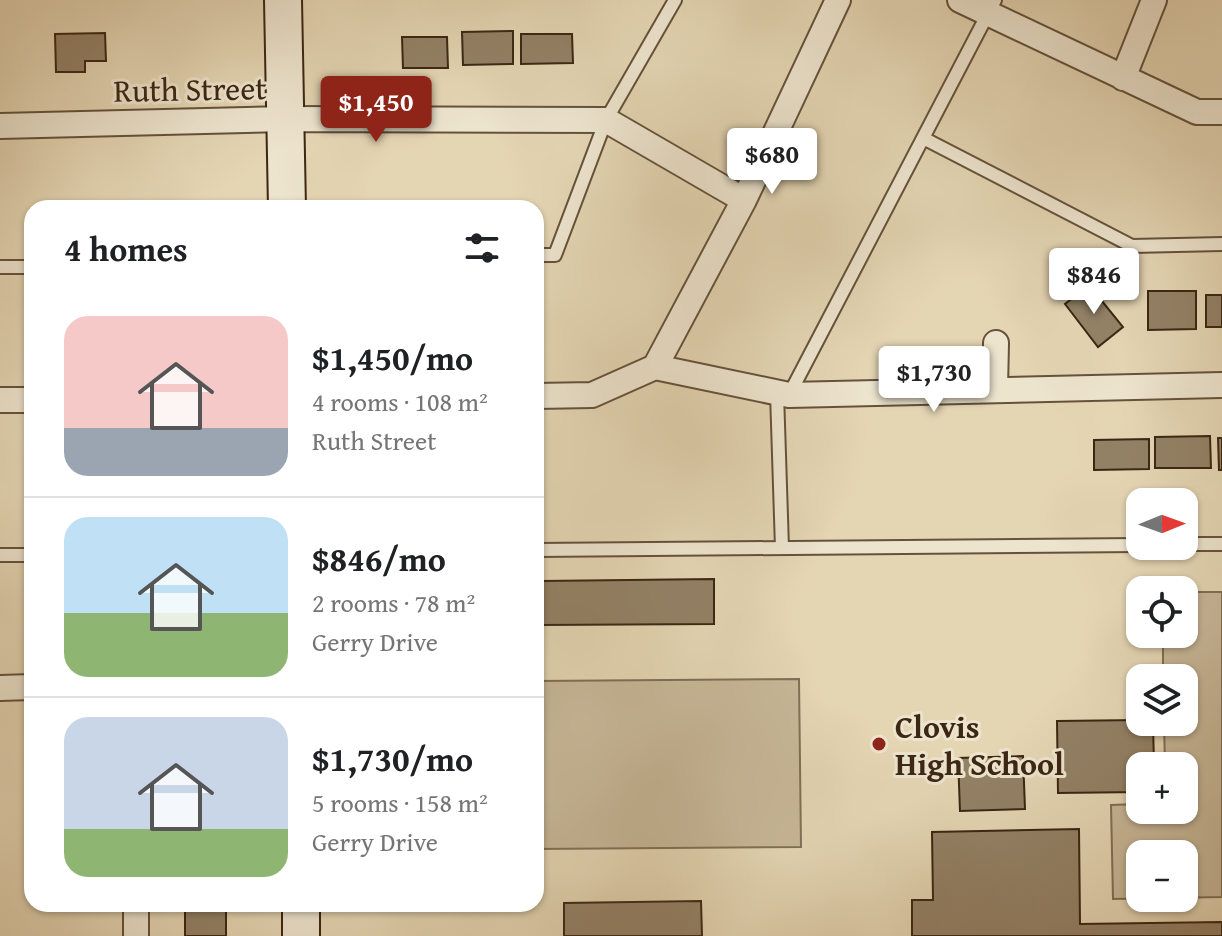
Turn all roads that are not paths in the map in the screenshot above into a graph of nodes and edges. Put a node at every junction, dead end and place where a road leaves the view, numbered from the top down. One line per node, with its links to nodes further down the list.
1 (283, 0): 9 (street)
2 (674, 0): 10 (lane)
3 (838, 0): 14 (street)
4 (960, 0): 6 (street)
5 (1154, 0): 7 (street)
6 (991, 7): 7 (street); 12 (lane)
7 (1123, 78): 8 (street)
8 (1222, 112)
9 (286, 119): 10 (street, Ruth Street); 11 (street, Ruth Street); 13 (street)
10 (606, 120): 14 (street, Ruth Street); 16 (lane)
11 (0, 126)
12 (923, 138): 15 (lane); 23 (lane)
13 (287, 200)
14 (744, 200): 20 (street)
15 (1222, 244)
16 (544, 255)
17 (0, 267): 18 (lane)
18 (24, 267)
19 (996, 343): 22 (street)
20 (655, 367): 23 (street); 24 (street)
21 (1222, 385): 22 (street)
22 (995, 388): 23 (street)
23 (783, 394): 30 (lane)
24 (544, 396)
25 (0, 400): 26 (street)
26 (24, 400)
27 (1198, 544): 28 (lane)
28 (1222, 544)
29 (1126, 545): 30 (lane)
30 (782, 548): 31 (lane)
31 (544, 550)
32 (0, 555): 33 (lane)
33 (24, 555)
34 (24, 687): 35 (street)
35 (0, 688)
36 (136, 912): 38 (street)
37 (301, 912): 39 (street)
38 (136, 936)
39 (301, 936)

